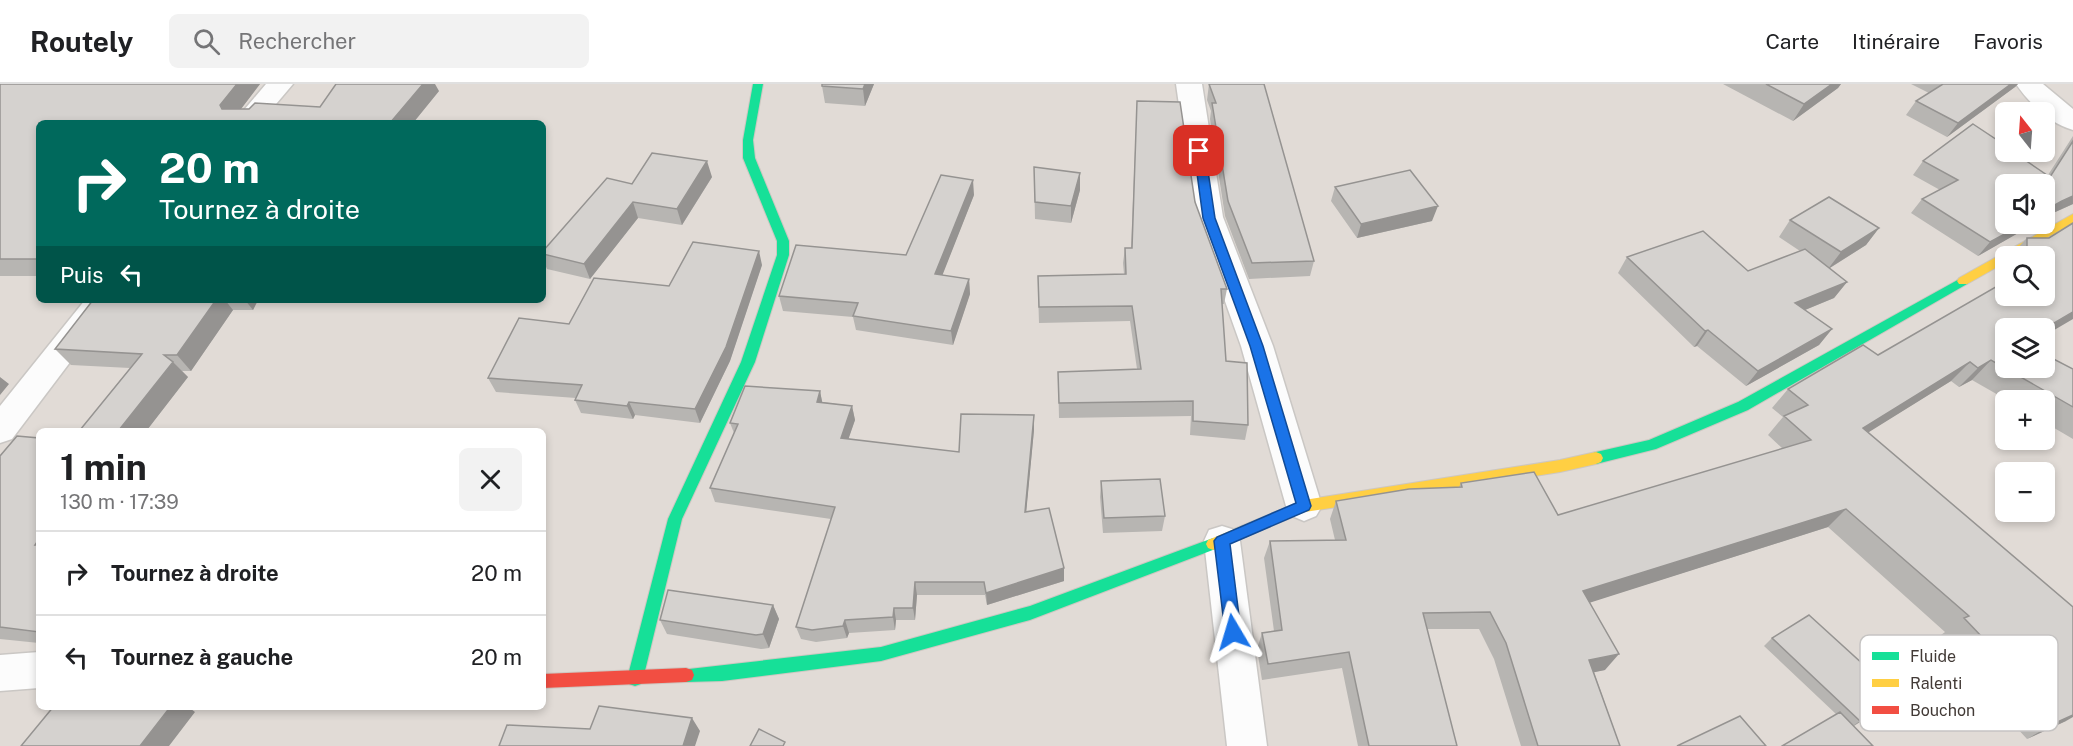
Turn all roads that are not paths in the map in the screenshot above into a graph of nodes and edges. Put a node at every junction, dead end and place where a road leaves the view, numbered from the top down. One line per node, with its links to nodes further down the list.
1 (280, 84): 5 (street)
2 (758, 84): 14 (street)
3 (1189, 84): 10 (street)
4 (2029, 84): 6 (street)
5 (249, 120)
6 (2073, 122)
7 (2073, 218): 10 (street)
8 (100, 303): 9 (street)
9 (0, 430)
10 (1304, 506): 11 (street)
11 (1222, 541): 14 (street); 16 (street)
12 (36, 670): 13 (street)
13 (0, 673)
14 (636, 679): 15 (street)
15 (546, 681)
16 (1247, 746)

